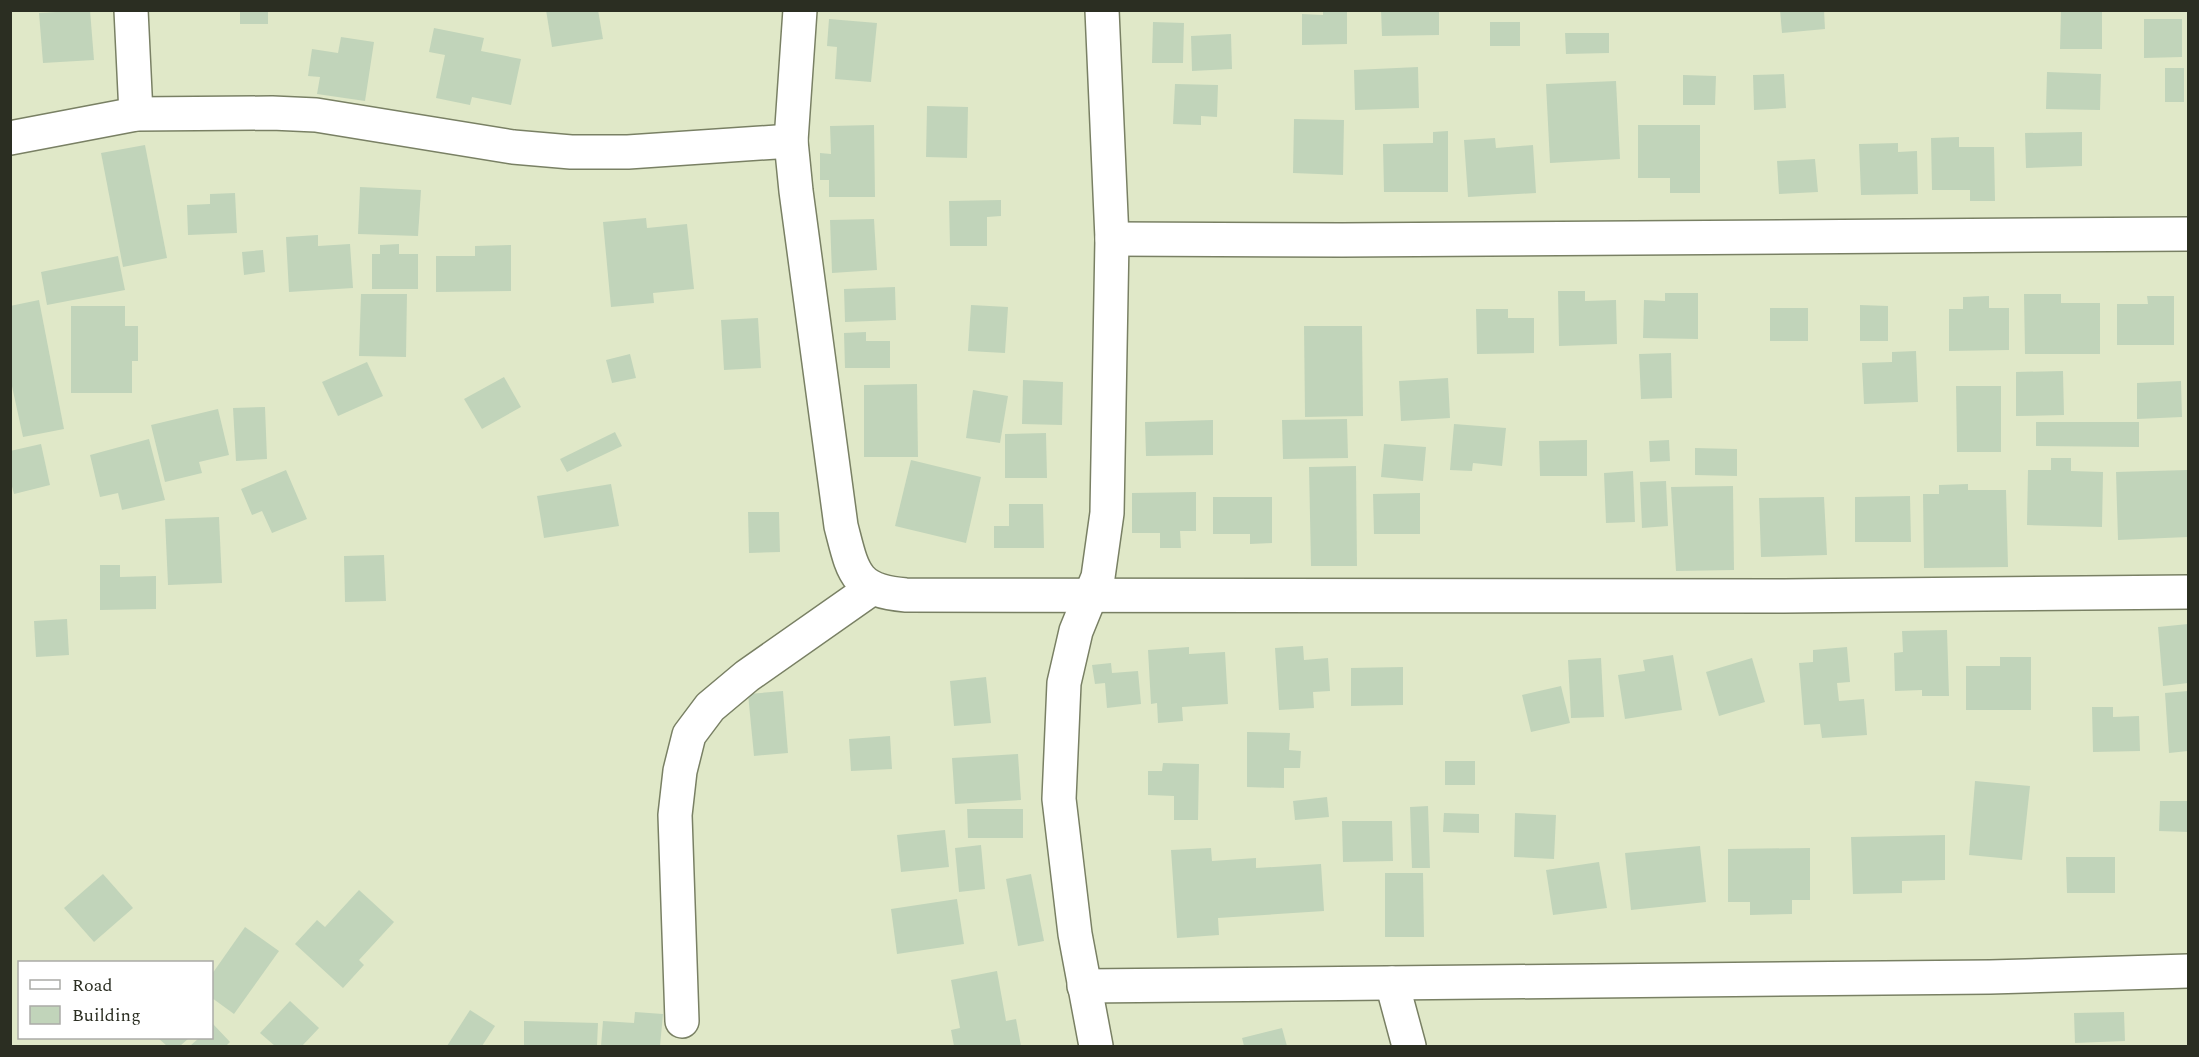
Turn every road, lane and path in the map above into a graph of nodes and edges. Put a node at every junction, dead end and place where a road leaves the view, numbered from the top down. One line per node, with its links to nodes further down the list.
1 (131, 10): 4 (street)
2 (800, 10): 6 (street)
3 (1102, 10): 8 (street)
4 (136, 114): 5 (street); 6 (street)
5 (10, 138)
6 (791, 141): 9 (street)
7 (2188, 234): 8 (street)
8 (1112, 239): 11 (street)
9 (871, 589): 11 (street); 15 (street)
10 (2188, 592): 11 (street)
11 (1092, 593): 14 (street)
12 (2188, 971): 13 (street)
13 (1392, 983): 14 (street); 17 (street)
14 (1084, 986): 16 (street)
15 (682, 1021)
16 (1096, 1047)
17 (1409, 1047)

